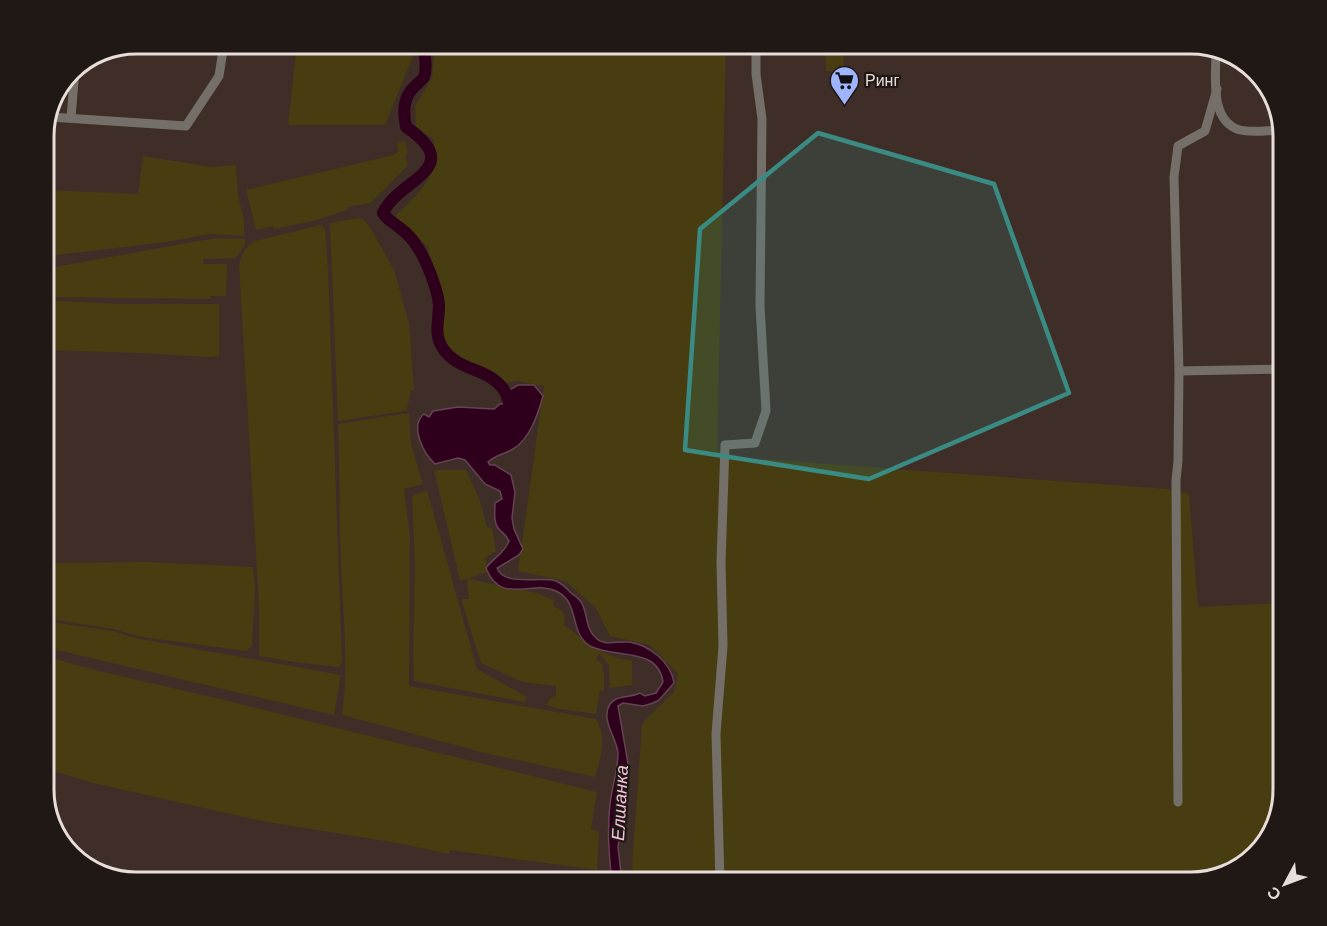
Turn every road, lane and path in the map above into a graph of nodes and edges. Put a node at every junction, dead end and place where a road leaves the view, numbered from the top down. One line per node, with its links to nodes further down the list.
1 (222, 54): 7 (street)
2 (756, 54): 12 (street)
3 (1215, 58): 5 (street)
4 (74, 83): 7 (street)
5 (1217, 89): 8 (street); 10 (street)
6 (57, 117): 7 (street)
7 (71, 118)
8 (1272, 130)
9 (1273, 369): 10 (street)
10 (1179, 371): 11 (street)
11 (1178, 802)
12 (720, 872)

